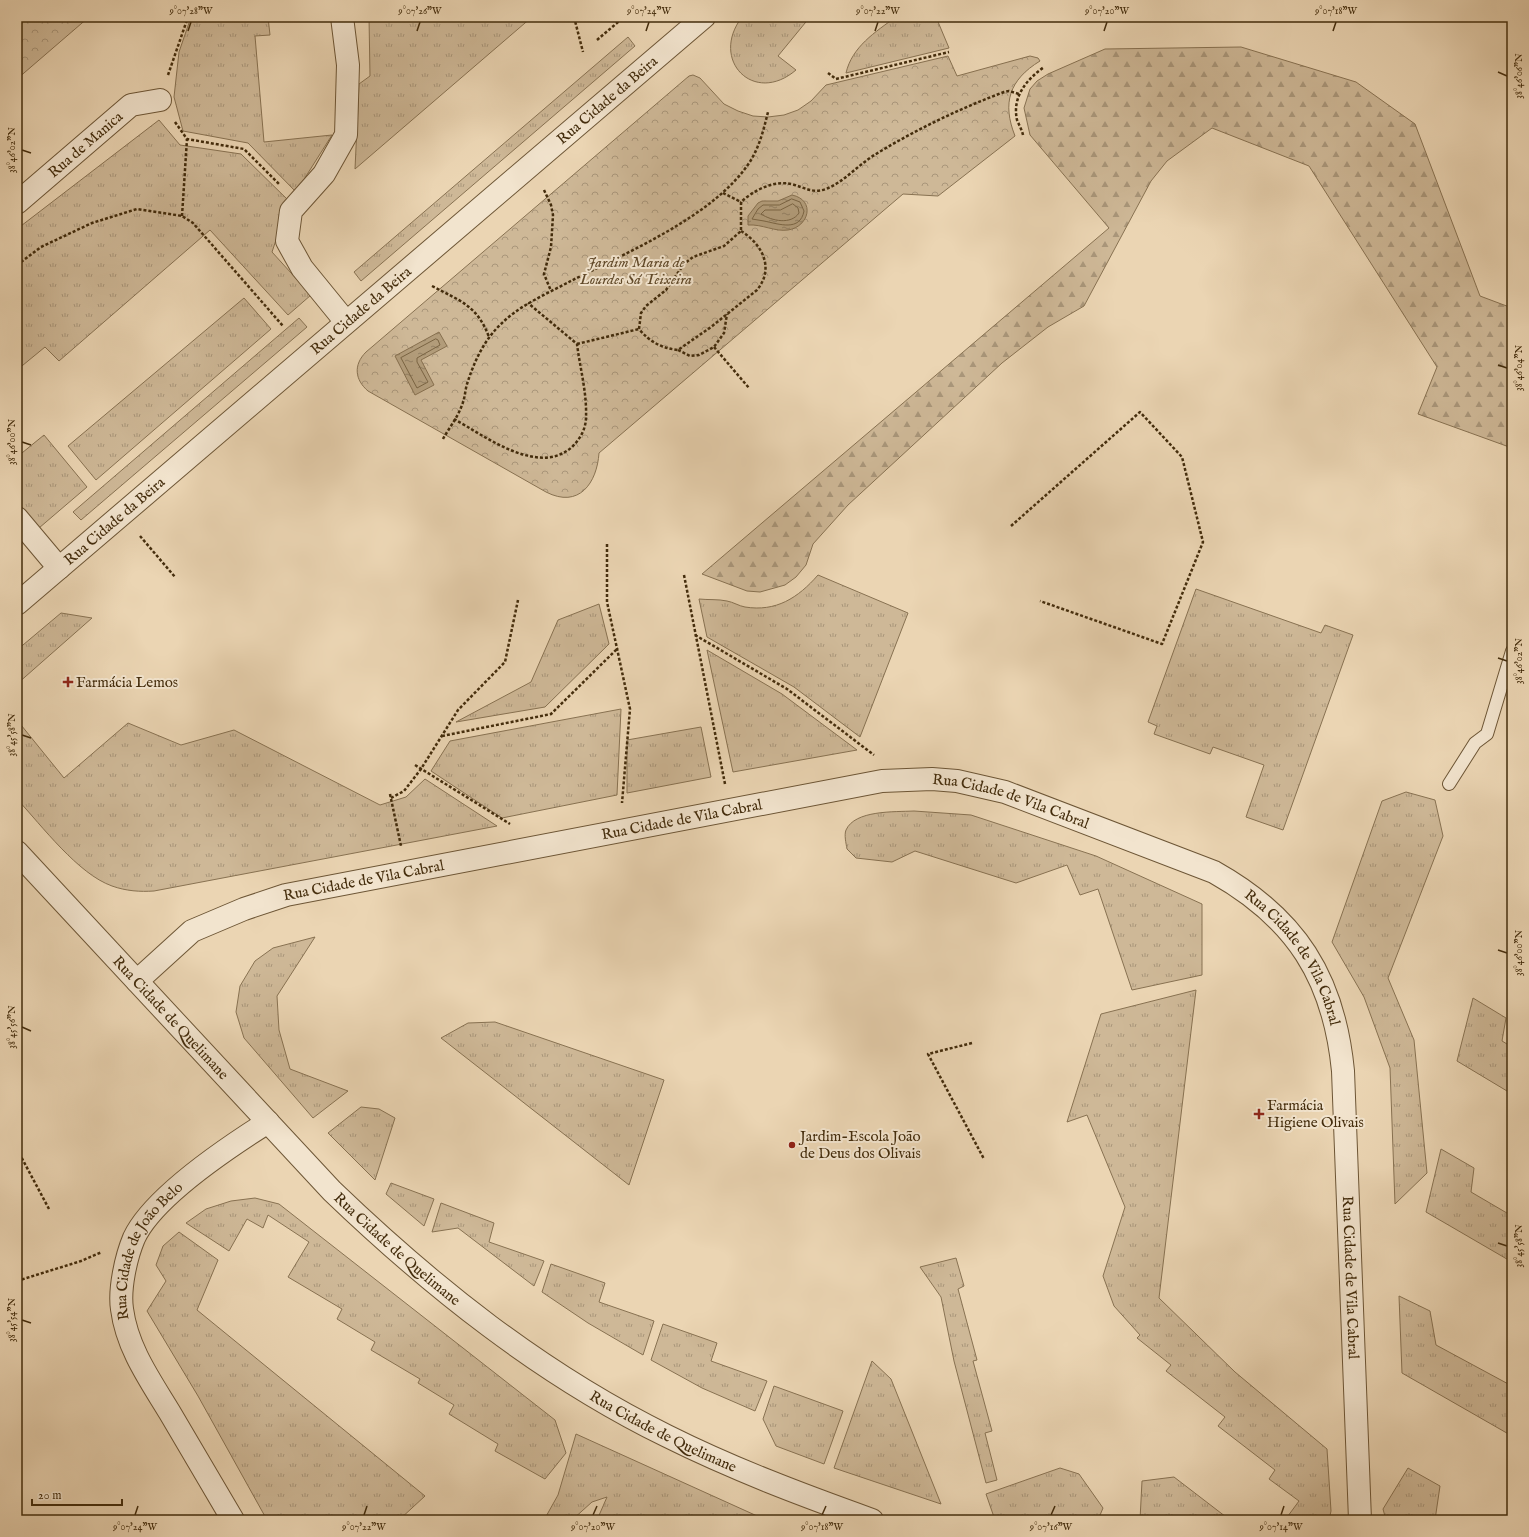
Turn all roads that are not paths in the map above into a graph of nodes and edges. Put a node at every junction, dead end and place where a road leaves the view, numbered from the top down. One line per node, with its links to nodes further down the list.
1 (342, 17): 5 (street)
2 (692, 21): 5 (street, Rua Cidade da Beira)
3 (160, 100): 4 (street, Rua de Manica)
4 (17, 203)
5 (346, 322): 7 (street, Rua Cidade da Beira)
6 (17, 518): 7 (street)
7 (59, 568): 8 (street, Rua Cidade da Beira)
8 (17, 604)
9 (1512, 651): 10 (lane)
10 (1449, 784)
11 (17, 852): 12 (street, Rua Cidade de Quelimane)
12 (137, 981): 13 (street, Rua Cidade de Quelimane); 16 (street, Rua Cidade de Vila Cabral)
13 (268, 1122): 14 (street, Rua Cidade de João Belo); 15 (street, Rua Cidade de Quelimane)
14 (233, 1520)
15 (872, 1520)
16 (1360, 1520)

